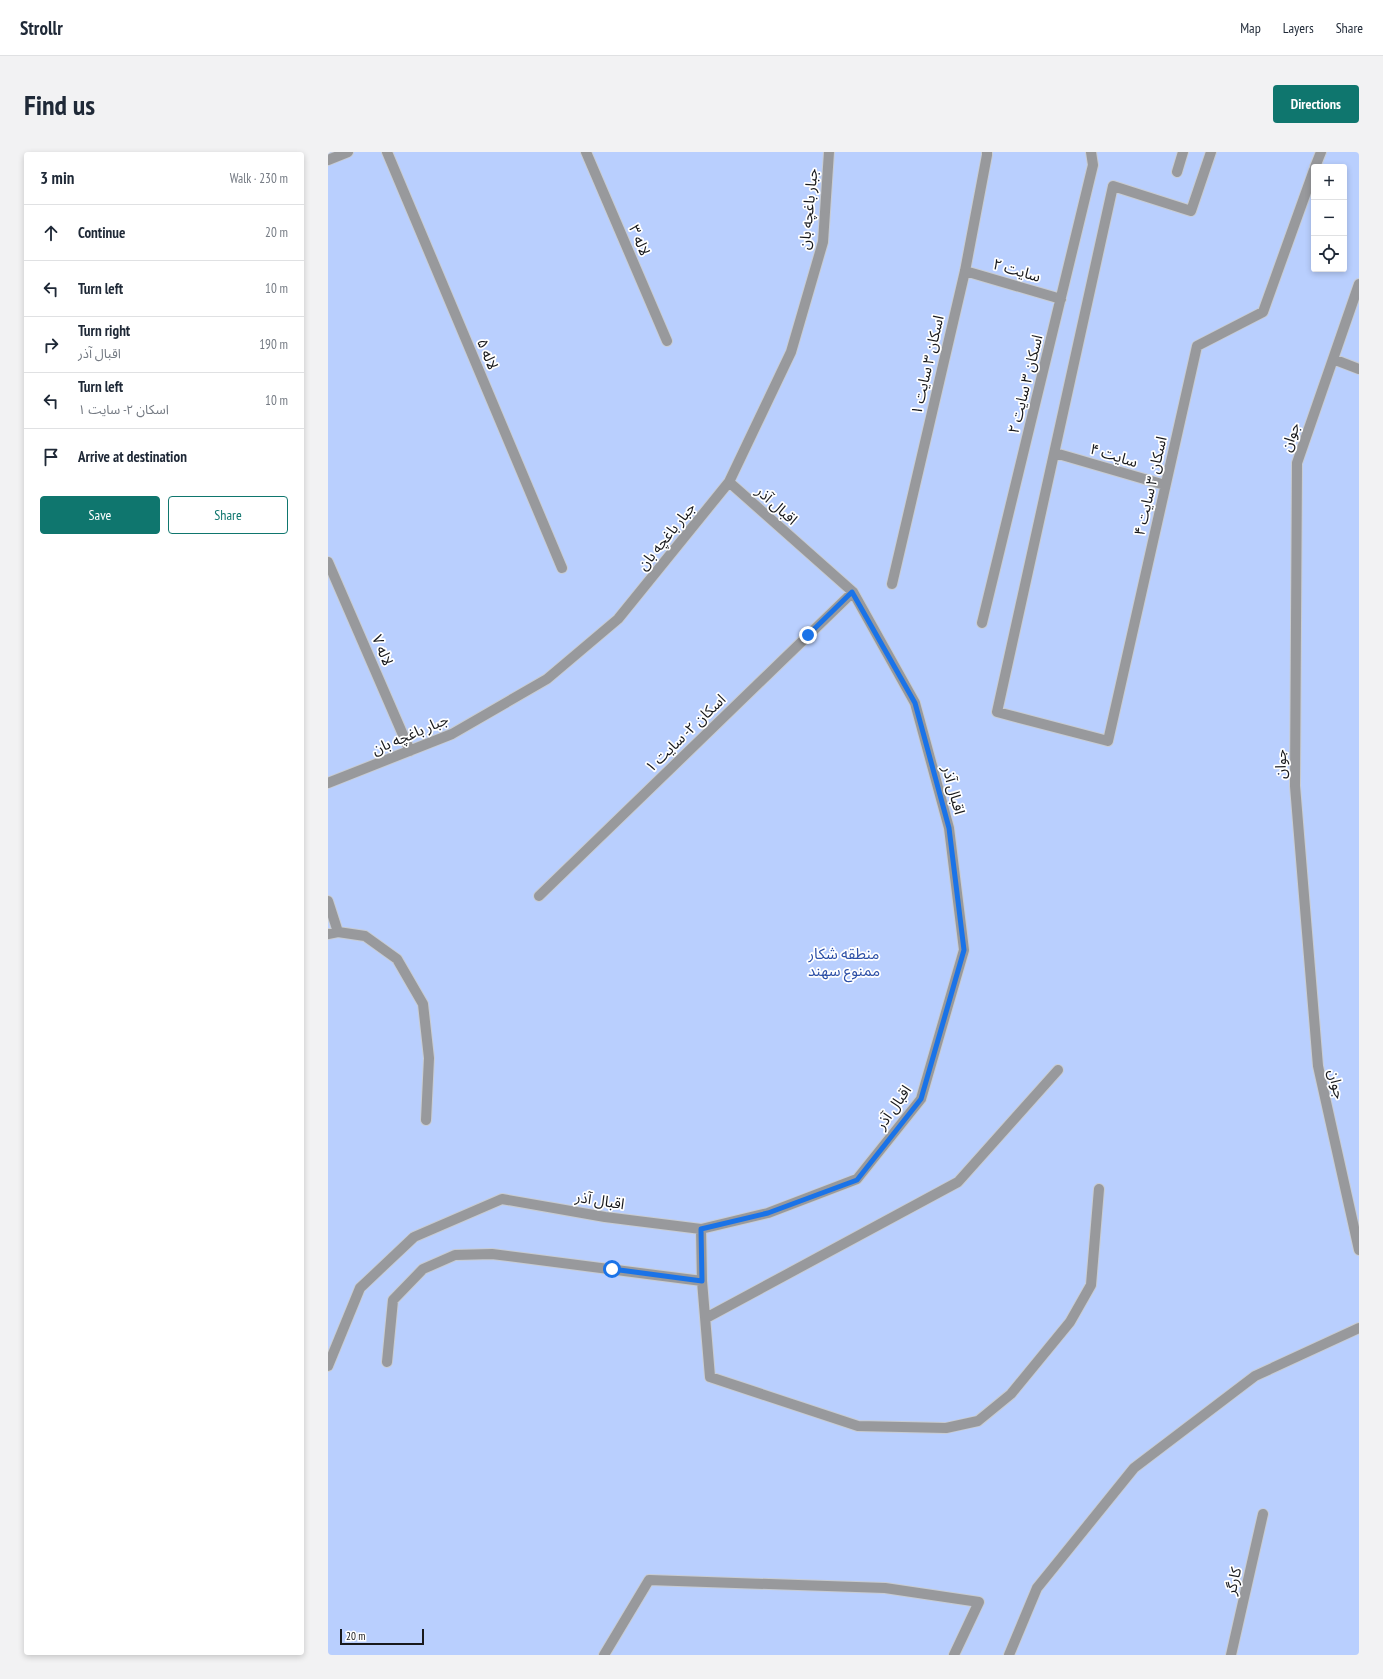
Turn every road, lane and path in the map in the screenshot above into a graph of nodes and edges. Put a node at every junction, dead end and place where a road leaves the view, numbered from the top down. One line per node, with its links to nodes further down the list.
1 (348, 152): 10 (street)
2 (387, 152): 24 (street, لاله ۵)
3 (586, 152): 17 (street, لاله ۳)
4 (829, 152): 21 (street, جبار باغچه بان)
5 (987, 152): 14 (street, اسکان ۳ سایت ۱)
6 (1091, 152): 16 (street, اسکان ۳ سایت ۲)
7 (1183, 152): 12 (street)
8 (1211, 152): 20 (street)
9 (1320, 152): 11 (street)
10 (328, 160)
11 (1316, 164)
12 (1177, 172)
13 (1311, 179): 22 (street, اسکان ۳ سایت ۴)
14 (965, 271): 16 (street, سایت ۲); 25 (street, اسکان ۳ سایت ۱)
15 (1359, 284): 18 (street, جوان)
16 (1061, 299): 27 (street, اسکان ۳ سایت ۲)
17 (667, 341)
18 (1333, 359): 19 (street); 37 (street, جوان)
19 (1359, 369)
20 (1055, 452): 22 (street, سایت ۴); 22 (street, اسکان ۳ سایت ۴)
21 (729, 482): 26 (street, اقبال آذر); 28 (street, جبار باغچه بان)
22 (1166, 485)
23 (328, 562): 28 (street, لاله ۷)
24 (562, 568)
25 (892, 584)
26 (852, 592): 30 (street, اسکان ۲- سایت ۱); 36 (street, اقبال آذر)
27 (982, 623)
28 (410, 750): 29 (street, جبار باغچه بان)
29 (328, 783)
30 (538, 896)
31 (328, 901): 32 (street)
32 (333, 933): 34 (street)
33 (1058, 1070): 39 (street)
34 (426, 1120)
35 (1099, 1189): 39 (street)
36 (701, 1229): 38 (street); 42 (street, اقبال آذر)
37 (1359, 1250)
38 (702, 1281): 39 (street); 41 (street)
39 (706, 1318)
40 (1359, 1328): 46 (street)
41 (387, 1362)
42 (328, 1366)
43 (1263, 1514): 47 (street, کارگر)
44 (604, 1655): 45 (street)
45 (954, 1655)
46 (1009, 1655)
47 (1231, 1655)

